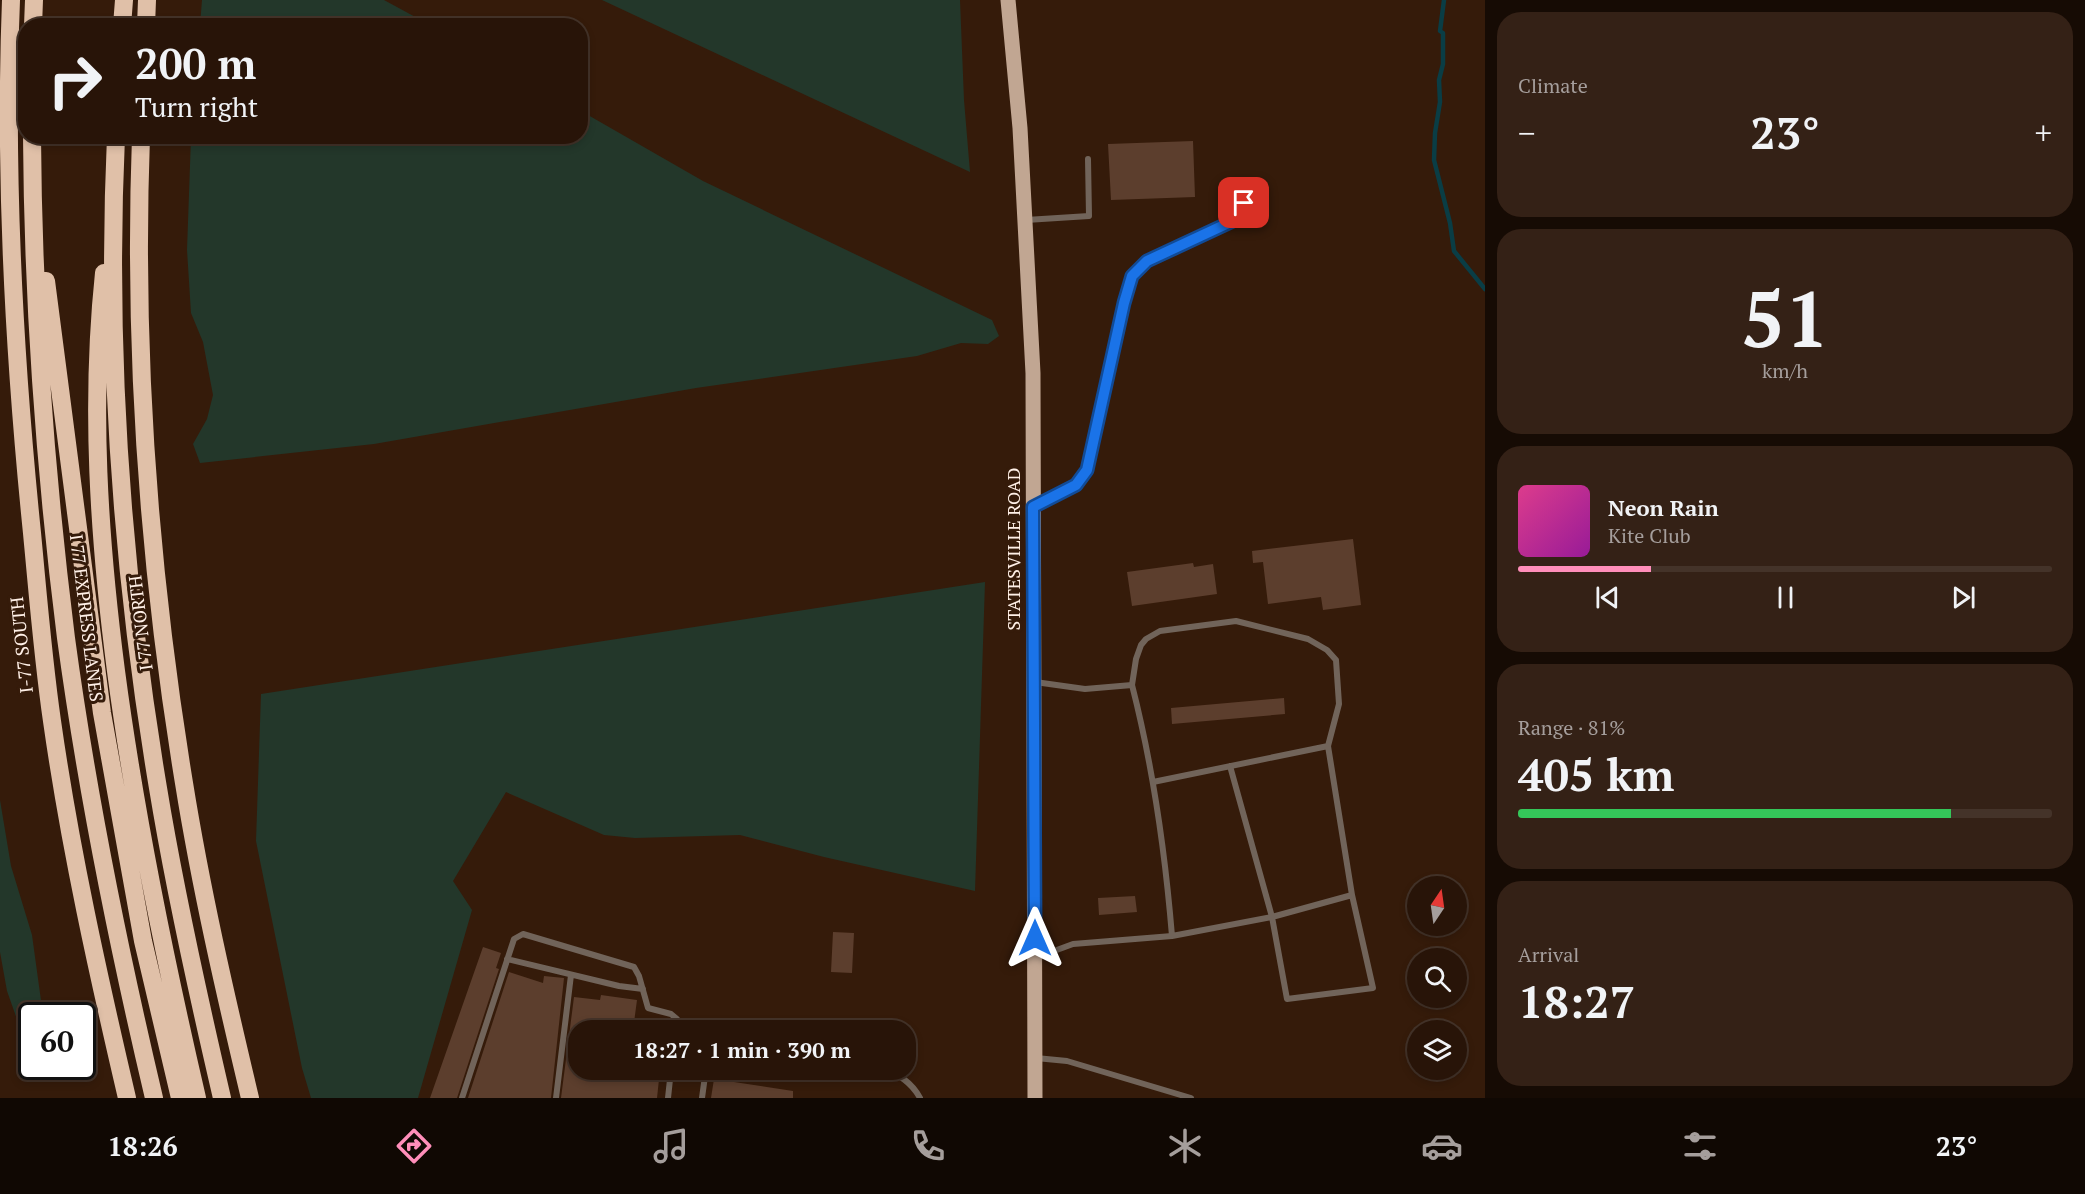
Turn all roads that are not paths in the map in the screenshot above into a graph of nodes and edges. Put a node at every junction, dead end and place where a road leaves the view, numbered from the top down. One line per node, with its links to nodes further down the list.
1 (11, 0): 34 (highway, I-77 SOUTH)
2 (34, 0): 6 (highway)
3 (124, 0): 7 (highway)
4 (147, 0): 8 (highway)
5 (1008, 0): 15 (main road, STATESVILLE ROAD)
6 (33, 18)
7 (123, 18)
8 (146, 18)
9 (32, 144): 13 (highway, I 77 EXPRESS LANES)
10 (141, 144): 39 (highway, I 77 NORTH)
11 (116, 146): 37 (highway); 38 (highway)
12 (1088, 159): 15 (lane)
13 (32, 166): 35 (highway, I 77 EXPRESS LANES); 36 (highway)
14 (1246, 185): 16 (lane)
15 (1025, 220): 16 (main road, STATESVILLE ROAD)
16 (1033, 507): 17 (main road, STATESVILLE ROAD)
17 (1034, 681): 18 (lane); 26 (main road, STATESVILLE ROAD)
18 (1132, 685): 19 (lane); 21 (lane)
19 (1328, 746): 20 (lane); 22 (lane)
20 (1230, 766): 21 (lane); 23 (lane)
21 (1153, 782): 24 (lane)
22 (1352, 895): 23 (lane); 23 (lane)
23 (1272, 917): 24 (lane)
24 (1172, 936): 26 (lane)
25 (507, 959): 27 (lane); 28 (lane); 40 (lane)
26 (1035, 959): 30 (main road, STATESVILLE ROAD)
27 (571, 975): 28 (lane); 41 (lane)
28 (643, 989): 29 (lane)
29 (677, 1020)
30 (1035, 1058): 45 (main road, STATESVILLE ROAD); 46 (lane)
31 (670, 1080): 42 (lane)
32 (704, 1080): 43 (lane)
33 (905, 1080): 44 (lane)
34 (126, 1098)
35 (154, 1098)
36 (180, 1098)
37 (197, 1098)
38 (222, 1098)
39 (250, 1098)
40 (462, 1098)
41 (556, 1098)
42 (668, 1098)
43 (702, 1098)
44 (920, 1098)
45 (1035, 1098)
46 (1191, 1098)

